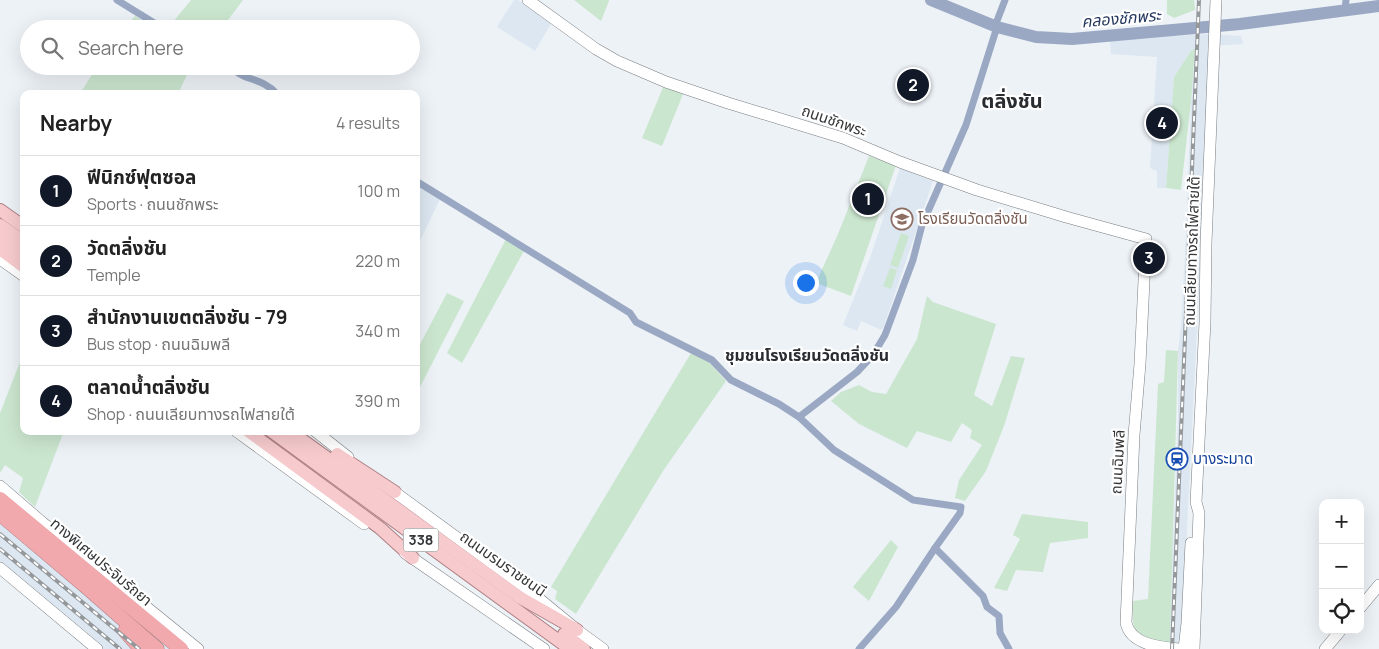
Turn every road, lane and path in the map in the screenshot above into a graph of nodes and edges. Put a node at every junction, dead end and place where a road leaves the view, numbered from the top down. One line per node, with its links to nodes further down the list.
1 (528, 0): 12 (main road, ถนนชักพระ)
2 (1216, 0): 31 (main road, ถนนเลียบทางรถไฟสายใต้)
3 (0, 202): 5 (main road)
4 (0, 210): 7 (main road)
5 (20, 217)
6 (0, 220): 9 (main road)
7 (20, 224)
8 (0, 225): 11 (main road)
9 (20, 234)
10 (0, 236): 15 (main road)
11 (20, 239)
12 (1146, 239): 50 (main road, ถนนฉิมพลี)
13 (0, 242): 16 (main road)
14 (0, 249): 18 (main road)
15 (20, 250)
16 (20, 257)
17 (0, 259): 19 (main road)
18 (20, 264)
19 (20, 273)
20 (242, 435): 33 (main road, 338)
21 (253, 435): 33 (main road)
22 (264, 435): 40 (main road, 338)
23 (276, 435): 47 (main road, 338)
24 (290, 435): 48 (main road, 338)
25 (296, 435): 38 (main road, ถนนบรมราชชนนี / 338)
26 (310, 435): 29 (main road)
27 (320, 435): 29 (main road, 338)
28 (0, 486): 45 (main road)
29 (395, 492): 38 (main road, 338)
30 (0, 500): 35 (highway); 44 (highway, ทางพิเศษประจิมรัถยา)
31 (1196, 502): 51 (main road, ถนนเลียบทางรถไฟสายใต้); 52 (main road, ถนนเลียบทางรถไฟสายใต้)
32 (0, 514): 35 (highway, ทางพิเศษประจิมรัถยา)
33 (413, 558): 40 (main road, 338)
34 (0, 568): 41 (main road)
35 (85, 578): 42 (highway); 43 (highway, ทางพิเศษประจิมรัถยา); 44 (highway)
36 (1379, 586): 37 (main road)
37 (1364, 603)
38 (576, 630): 49 (main road, ถนนบรมราชชนนี / 338)
39 (1338, 634): 53 (main road)
40 (542, 643): 46 (main road)
41 (97, 649)
42 (141, 649)
43 (157, 649)
44 (180, 649)
45 (198, 649)
46 (557, 649)
47 (570, 649)
48 (584, 649)
49 (603, 649)
50 (1180, 649)
51 (1184, 649)
52 (1194, 649)
53 (1325, 649)

